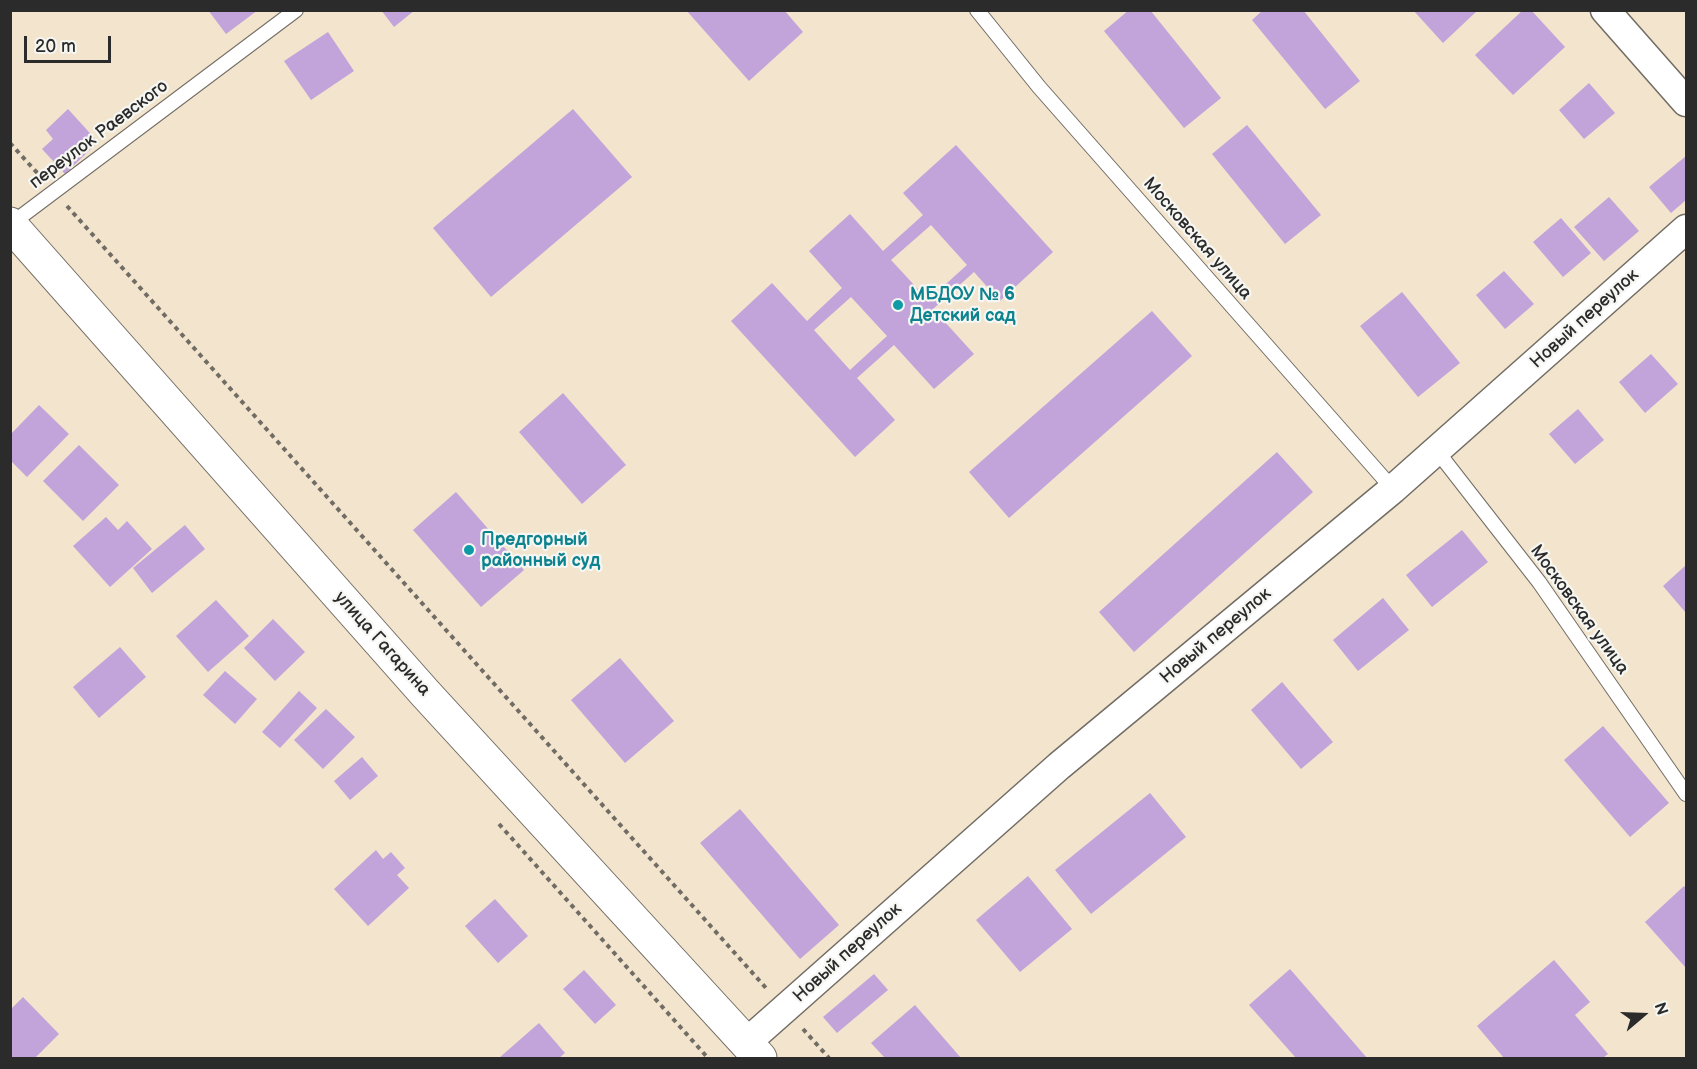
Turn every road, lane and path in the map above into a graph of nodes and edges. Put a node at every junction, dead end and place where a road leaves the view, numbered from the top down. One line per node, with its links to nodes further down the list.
1 (296, 10): 6 (lane, переулок Раевского)
2 (977, 10): 10 (lane, Московская улица)
3 (1605, 10): 4 (street)
4 (1686, 102)
5 (10, 143): 6 (path)
6 (54, 192): 7 (lane, переулок Раевского); 12 (path)
7 (11, 224): 13 (street, улица Гагарина)
8 (1686, 229): 9 (street, Новый переулок)
9 (1437, 451): 10 (street, Новый переулок); 11 (lane, Московская улица)
10 (1393, 489): 12 (street, Новый переулок)
11 (1686, 794)
12 (785, 1009): 13 (street, Новый переулок); 14 (path)
13 (753, 1051)
14 (829, 1059)

